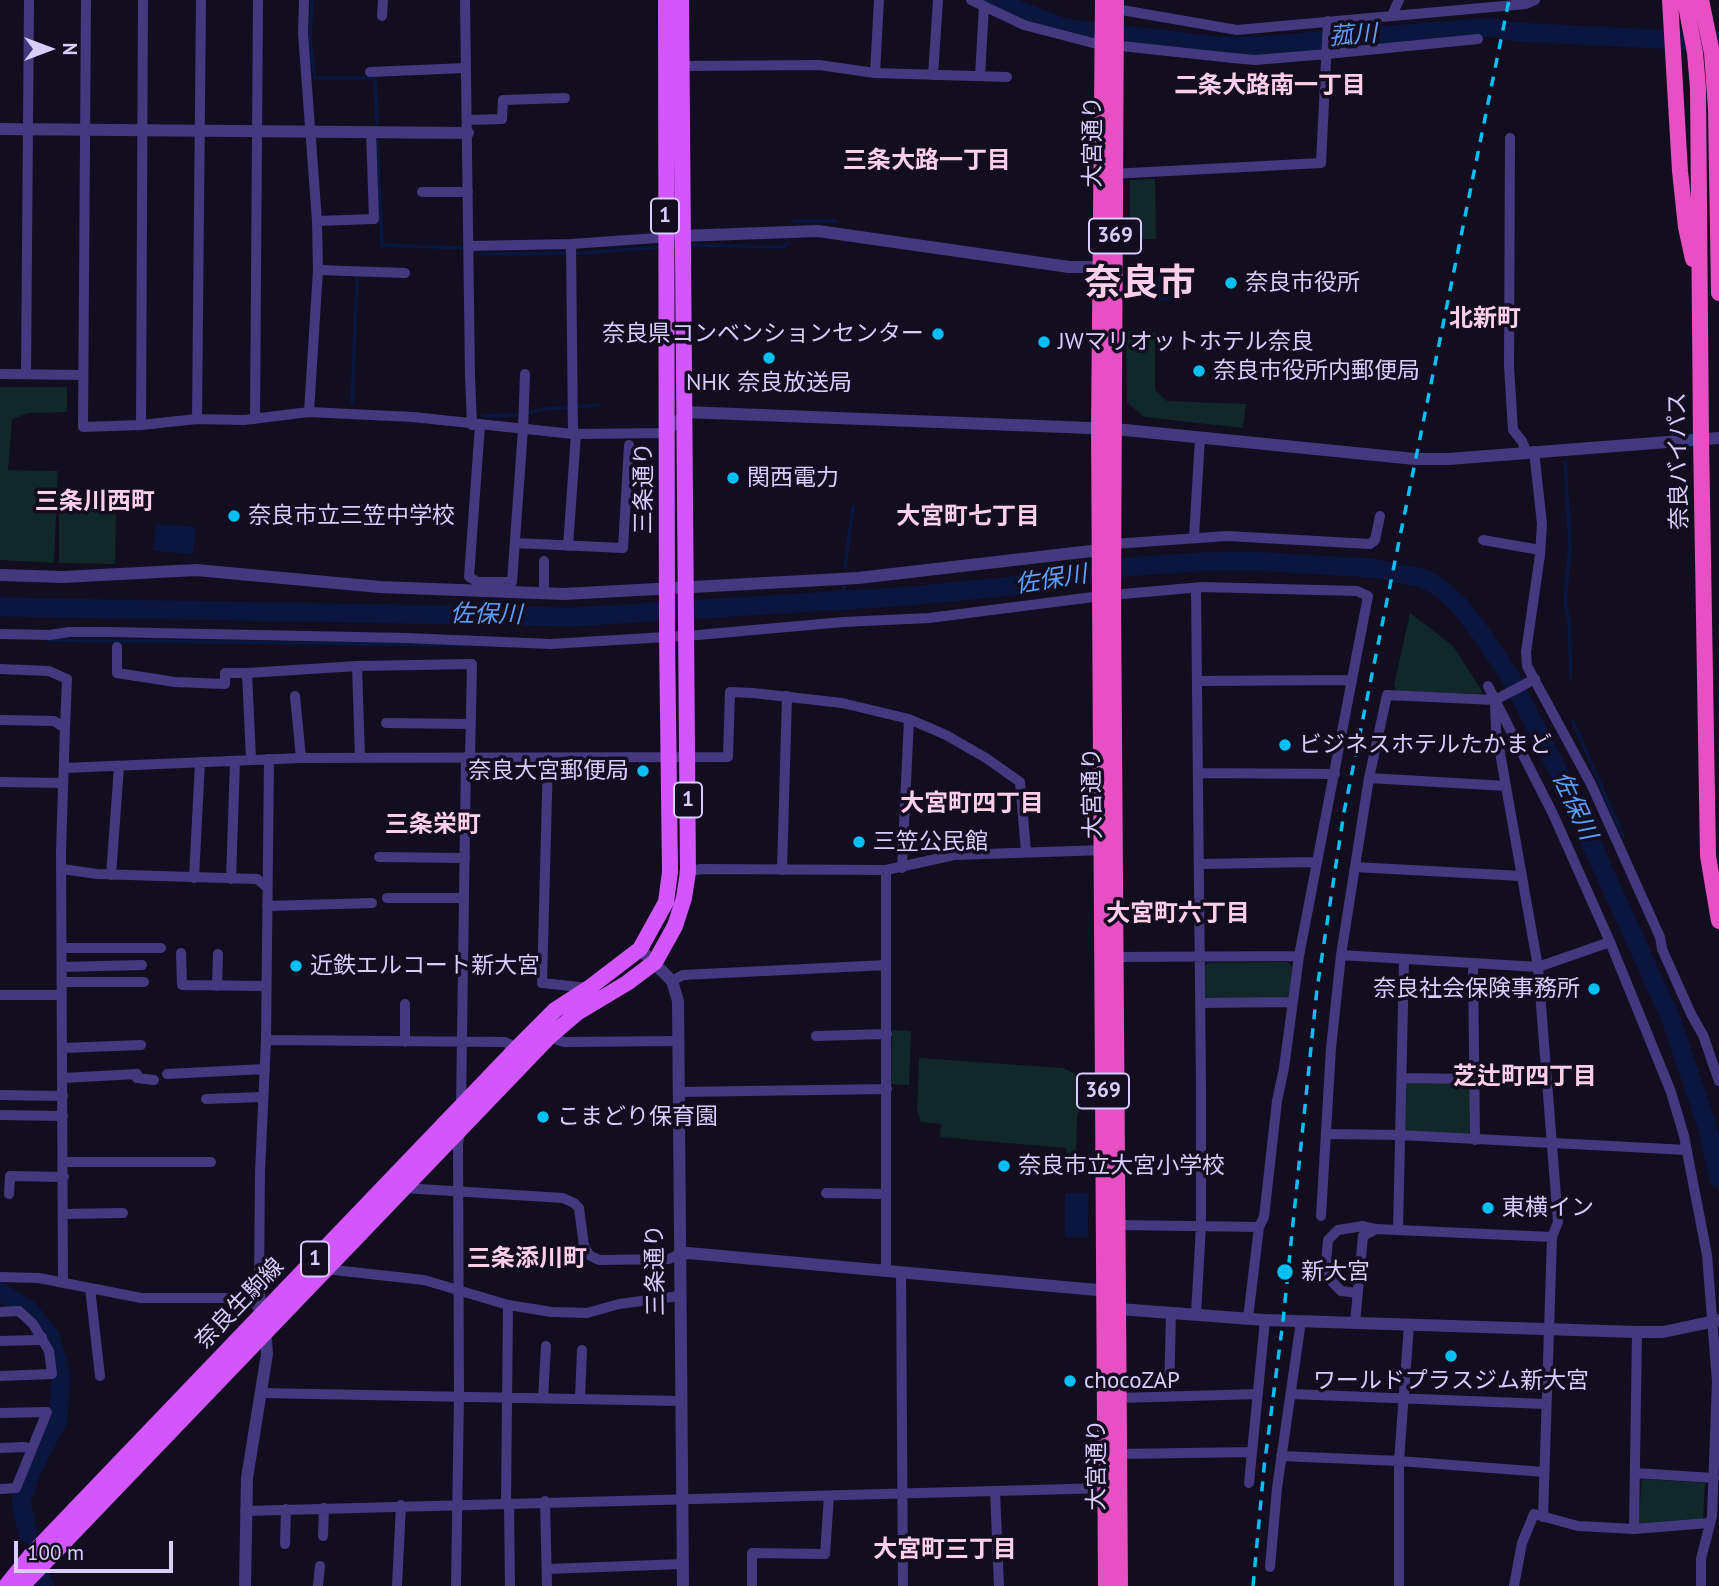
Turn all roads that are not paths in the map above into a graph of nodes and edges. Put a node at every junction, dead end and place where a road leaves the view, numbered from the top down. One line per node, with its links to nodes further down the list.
1 (29, 0): 38 (street)
2 (86, 0): 39 (street)
3 (143, 0): 40 (street)
4 (201, 0): 41 (street)
5 (258, 0): 42 (street)
6 (304, 0): 43 (street)
7 (383, 0): 22 (street)
8 (465, 0): 29 (street)
9 (666, 0): 50 (main road, 三条通り / 1)
10 (681, 0): 28 (main road, 三条通り / 1)
11 (879, 0): 31 (street)
12 (938, 0): 32 (street)
13 (971, 0): 19 (street)
14 (1399, 0): 21 (street)
15 (1535, 0): 21 (street)
16 (1670, 0): 56 (highway)
17 (1685, 0): 26 (highway, 奈良バイパス)
18 (1701, 0): 26 (highway, 奈良バイパス)
19 (984, 6): 25 (street); 33 (street)
20 (1110, 10): 23 (street); 25 (highway, 大宮通り / 369)
21 (1392, 15): 23 (street)
22 (382, 16)
23 (1328, 21): 27 (street)
24 (1478, 40): 27 (street)
25 (1109, 44): 27 (street); 46 (highway, 大宮通り / 369)
26 (1703, 53): 56 (highway, 奈良バイパス); 57 (highway, 奈良バイパス)
27 (1327, 54): 46 (street)
28 (682, 66): 31 (street); 50 (main road, 三条通り / 1)
29 (466, 68): 30 (street); 36 (street)
30 (370, 72)
31 (875, 73): 32 (street)
32 (933, 75): 33 (street)
33 (980, 76): 34 (street)
34 (1006, 77)
35 (565, 98): 36 (street)
36 (468, 126): 44 (street); 48 (street)
37 (0, 129): 38 (street)
38 (27, 130): 39 (street); 59 (street)
39 (85, 130): 40 (street); 61 (street)
40 (143, 130): 41 (street); 66 (street)
41 (200, 130): 42 (street); 64 (street)
42 (257, 131): 43 (street); 65 (street)
43 (310, 131): 44 (street); 49 (street)
44 (372, 132): 49 (street)
45 (1510, 138): 76 (street)
46 (1108, 174): 53 (highway, 大宮通り / 369); 69 (highway, 大宮通り / 369)
47 (422, 192): 48 (street)
48 (468, 192): 52 (street)
49 (317, 221): 54 (street)
50 (673, 237): 51 (street); 53 (street); 63 (main road, 三条通り / 1); 70 (main road, 三条通り / 1)
51 (571, 244): 52 (street); 71 (street)
52 (469, 246): 67 (street)
53 (1100, 267): 69 (highway, 大宮通り / 369)
54 (318, 270): 55 (street); 62 (street)
55 (405, 273)
56 (1700, 289): 74 (highway, 奈良バイパス)
57 (1719, 293)
58 (0, 374): 59 (street)
59 (26, 374): 61 (street)
60 (525, 374): 68 (street)
61 (83, 375): 66 (street)
62 (309, 412): 65 (street); 67 (street)
63 (685, 412): 69 (street); 70 (street); 87 (main road, 三条通り / 1)
64 (197, 419): 65 (street); 66 (street)
65 (255, 419)
66 (141, 425)
67 (476, 425): 68 (street); 80 (street)
68 (523, 429): 71 (street); 80 (street)
69 (1107, 429): 72 (street); 82 (highway, 大宮通り / 369)
70 (667, 433): 71 (street); 88 (main road, 三条通り / 1)
71 (574, 434): 81 (street)
72 (1200, 438): 76 (street); 78 (street)
73 (1719, 438): 74 (street)
74 (1701, 439): 76 (street); 150 (highway, 奈良バイパス)
75 (629, 445): 81 (street)
76 (1530, 451): 83 (street)
77 (1380, 516): 78 (street)
78 (1194, 537): 82 (street)
79 (1483, 540): 83 (street)
80 (515, 543): 81 (street)
81 (568, 546)
82 (1107, 550): 87 (street); 89 (highway, 大宮通り / 369)
83 (1540, 550): 99 (street)
84 (544, 561): 90 (street)
85 (0, 575): 90 (street)
86 (1196, 588): 89 (street); 98 (street); 100 (street)
87 (684, 589): 88 (street); 91 (main road, 三条通り / 1)
88 (667, 590): 90 (street); 93 (main road, 三条通り / 1)
89 (1107, 593): 91 (street); 128 (highway, 大宮通り / 369)
90 (544, 594)
91 (685, 633): 93 (street); 111 (main road, 三条通り / 1)
92 (0, 634): 93 (street)
93 (667, 634): 110 (main road, 三条通り / 1)
94 (117, 647): 97 (street)
95 (358, 666): 97 (street); 108 (street); 114 (street)
96 (0, 669): 109 (street)
97 (247, 673): 116 (street)
98 (1351, 680): 100 (street); 123 (street)
99 (1534, 680): 104 (street); 195 (street)
100 (1197, 681): 122 (street)
101 (1488, 686): 104 (street)
102 (295, 696): 113 (street)
103 (787, 696): 105 (street); 111 (street); 137 (street)
104 (1497, 700): 124 (street); 127 (street); 151 (street)
105 (909, 719): 129 (street); 135 (street)
106 (0, 720): 109 (street)
107 (386, 723): 108 (street)
108 (471, 724): 112 (street)
109 (65, 728): 121 (street)
110 (668, 756): 111 (street); 115 (street); 139 (main road, 三条通り / 1)
111 (687, 756): 140 (main road, 三条通り / 1)
112 (468, 757): 114 (street); 115 (street); 131 (street)
113 (300, 758): 114 (street); 117 (street)
114 (360, 758)
115 (548, 758): 173 (street)
116 (251, 759): 117 (street); 118 (street)
117 (269, 759): 145 (street)
118 (235, 761): 119 (street); 144 (street)
119 (200, 762): 120 (street); 143 (street)
120 (119, 766): 121 (street); 141 (street)
121 (64, 768): 126 (street)
122 (1198, 773): 123 (street); 133 (street)
123 (1335, 774): 132 (street)
124 (1369, 778): 127 (street); 134 (street)
125 (0, 782): 126 (street)
126 (64, 783): 136 (street)
127 (1506, 786): 142 (street)
128 (1109, 850): 129 (street); 159 (highway, 大宮通り / 369); 236 (highway, 大宮通り / 369)
129 (1026, 852): 135 (street)
130 (379, 857): 131 (street)
131 (465, 858): 147 (street)
132 (1317, 862): 133 (street); 157 (street)
133 (1199, 864): 160 (street)
134 (1355, 867): 142 (street); 158 (street)
135 (902, 868): 138 (street)
136 (62, 869): 141 (street); 152 (street)
137 (782, 870): 138 (street); 140 (street)
138 (886, 870): 165 (street)
139 (670, 872): 140 (street); 154 (main road, 三条通り / 1)
140 (688, 872): 162 (main road, 三条通り / 1)
141 (111, 875): 143 (street)
142 (1521, 876): 167 (street)
143 (194, 878): 144 (street)
144 (231, 879): 145 (street)
145 (267, 887): 149 (street)
146 (387, 898): 147 (street)
147 (464, 898): 185 (street)
148 (372, 903): 149 (street)
149 (267, 906): 172 (street)
150 (1719, 921)
151 (1610, 942): 167 (street); 210 (street)
152 (62, 948): 153 (street); 166 (street)
153 (161, 948)
154 (640, 949): 162 (street); 173 (main road, 奈良生駒線 / 1)
155 (181, 953): 171 (street)
156 (218, 954): 171 (street)
157 (1299, 956): 160 (street); 176 (street)
158 (1341, 956): 161 (street); 206 (street)
159 (1116, 957): 160 (street); 222 (highway, 大宮通り / 369)
160 (1199, 957): 177 (street)
161 (1405, 960): 163 (street); 192 (street)
162 (654, 962): 168 (street); 181 (main road, 奈良生駒線 / 1)
163 (1473, 963): 167 (street); 193 (street)
164 (142, 965): 166 (street)
165 (886, 965): 168 (street); 179 (street)
166 (62, 967): 169 (street)
167 (1538, 967): 209 (street)
168 (672, 981): 183 (street, 三条通り)
169 (62, 982): 170 (street); 175 (street)
170 (144, 982)
171 (217, 986): 172 (street)
172 (266, 986): 182 (street)
173 (589, 988): 188 (main road, 奈良生駒線 / 1)
174 (0, 995): 175 (street)
175 (62, 995): 187 (street)
176 (1292, 1002): 177 (street); 224 (street)
177 (1200, 1003): 223 (street)
178 (405, 1004): 184 (street)
179 (887, 1034): 180 (street); 196 (street)
180 (816, 1036)
181 (549, 1037): 183 (street); 205 (main road, 奈良生駒線 / 1)
182 (266, 1040): 184 (street); 189 (street)
183 (678, 1041): 197 (street, 三条通り)
184 (405, 1042): 185 (street)
185 (462, 1042): 188 (street); 202 (street)
186 (141, 1045): 187 (street)
187 (62, 1048): 191 (street)
188 (517, 1048): 202 (main road, 奈良生駒線 / 1)
189 (265, 1069): 190 (street); 200 (street)
190 (167, 1074)
191 (63, 1077): 194 (street); 199 (street)
192 (1402, 1077): 193 (street); 207 (street)
193 (1474, 1079): 208 (street)
194 (154, 1080)
195 (1719, 1081)
196 (887, 1088): 197 (street); 218 (street)
197 (678, 1092): 228 (street, 三条通り)
198 (0, 1095): 199 (street)
199 (63, 1096): 204 (street)
200 (263, 1097): 201 (street); 243 (street)
201 (206, 1099)
202 (461, 1106): 205 (street); 243 (main road, 奈良生駒線 / 1)
203 (0, 1115): 204 (street)
204 (63, 1116): 212 (street)
205 (461, 1128): 214 (main road, 奈良生駒線 / 1); 215 (street)
206 (1328, 1134): 207 (street); 221 (street)
207 (1400, 1135): 208 (street); 226 (street)
208 (1475, 1140): 209 (street)
209 (1552, 1142): 210 (street); 227 (street)
210 (1687, 1150): 248 (street)
211 (211, 1162): 212 (street)
212 (64, 1163): 213 (street)
213 (64, 1177): 217 (street); 220 (street)
214 (403, 1188): 215 (street); 229 (main road, 奈良生駒線 / 1)
215 (459, 1192): 228 (street); 235 (street)
216 (826, 1193): 218 (street)
217 (9, 1194)
218 (886, 1194): 230 (street)
219 (123, 1213): 220 (street)
220 (63, 1214): 233 (street)
221 (1321, 1216)
222 (1118, 1225): 223 (street); 240 (highway, 大宮通り / 369)
223 (1201, 1226): 224 (street); 244 (street)
224 (1259, 1227): 245 (street)
225 (1376, 1229): 226 (street); 237 (street); 237 (street)
226 (1398, 1230): 227 (street)
227 (1552, 1237): 251 (street)
228 (678, 1255): 230 (street); 238 (street, 三条通り)
229 (325, 1269): 235 (street); 252 (main road, 奈良生駒線 / 1)
230 (886, 1271): 231 (street)
231 (901, 1272): 236 (street); 288 (street)
232 (0, 1277): 233 (street)
233 (63, 1283): 234 (street)
234 (90, 1288): 243 (street); 261 (street)
235 (459, 1289): 239 (street); 265 (street)
236 (1103, 1292): 240 (street); 285 (highway, 大宮通り / 369)
237 (1358, 1293): 249 (street)
238 (679, 1296): 239 (street); 272 (street, 三条通り)
239 (508, 1306): 267 (street)
240 (1119, 1309): 242 (street); 270 (highway, 大宮通り / 369)
241 (0, 1312): 254 (street)
242 (1171, 1312): 244 (street); 266 (street)
243 (262, 1314): 252 (street); 307 (main road, 奈良生駒線 / 1)
244 (1196, 1314): 245 (street)
245 (1248, 1318): 246 (street)
246 (1265, 1320): 247 (street); 263 (street)
247 (1301, 1321): 249 (street); 264 (street)
248 (1717, 1321): 253 (street); 283 (street)
249 (1355, 1323): 250 (street)
250 (1409, 1325): 251 (street); 271 (street)
251 (1549, 1329): 253 (street); 273 (street)
252 (265, 1331): 258 (main road, 奈良生駒線 / 1); 259 (street)
253 (1637, 1332): 282 (street)
254 (42, 1337): 255 (street); 260 (street)
255 (0, 1341)
256 (546, 1346): 268 (street)
257 (582, 1350): 269 (street)
258 (235, 1363): 259 (street); 307 (main road, 奈良生駒線 / 1)
259 (264, 1373): 262 (street)
260 (0, 1376)
261 (100, 1376)
262 (261, 1393): 265 (street); 297 (street)
263 (1258, 1394): 266 (street); 277 (street)
264 (1291, 1394): 271 (street); 279 (street)
265 (459, 1395): 267 (street); 293 (street)
266 (1169, 1395): 270 (street)
267 (506, 1397): 268 (street); 292 (street)
268 (543, 1398): 269 (street)
269 (580, 1398): 272 (street)
270 (1119, 1398): 278 (highway, 大宮通り / 369)
271 (1403, 1398): 273 (street); 280 (street)
272 (681, 1401): 290 (street, 三条通り)
273 (1546, 1404): 281 (street)
274 (0, 1413): 276 (street)
275 (0, 1448): 276 (street)
276 (31, 1450): 286 (street)
277 (1252, 1452): 278 (street); 284 (street)
278 (1119, 1454): 285 (highway, 大宮通り / 369)
279 (1282, 1455): 280 (street); 305 (street)
280 (1399, 1461): 281 (street); 320 (street)
281 (1544, 1472): 298 (street)
282 (1635, 1473): 283 (street); 300 (street)
283 (1714, 1478): 299 (street)
284 (1249, 1483)
285 (1112, 1488): 287 (street); 318 (highway, 大宮通り / 369); 319 (highway, 大宮通り / 369)
286 (0, 1489)
287 (995, 1491): 288 (street); 317 (street)
288 (902, 1493): 289 (street); 316 (street)
289 (829, 1496): 290 (street); 315 (street)
290 (682, 1499): 291 (street); 303 (street, 三条通り)
291 (545, 1501): 292 (street); 306 (street)
292 (508, 1503): 293 (street); 312 (street)
293 (457, 1504): 294 (street); 311 (street)
294 (401, 1505): 295 (street); 310 (street)
295 (324, 1508): 296 (street); 301 (street)
296 (286, 1509): 297 (street); 302 (street)
297 (245, 1511): 308 (street)
298 (1543, 1517): 300 (street); 321 (street)
299 (1709, 1523): 300 (street); 322 (street)
300 (1634, 1528)
301 (323, 1536)
302 (285, 1544)
303 (683, 1564): 306 (street); 314 (street, 三条通り)
304 (320, 1566): 309 (street)
305 (1270, 1567)
306 (547, 1569): 313 (street)
307 (18, 1584)
308 (245, 1586)
309 (318, 1586)
310 (397, 1586)
311 (456, 1586)
312 (510, 1586)
313 (547, 1586)
314 (683, 1586)
315 (752, 1586)
316 (903, 1586)
317 (999, 1586)
318 (1106, 1586)
319 (1120, 1586)
320 (1399, 1586)
321 (1514, 1586)
322 (1701, 1586)

